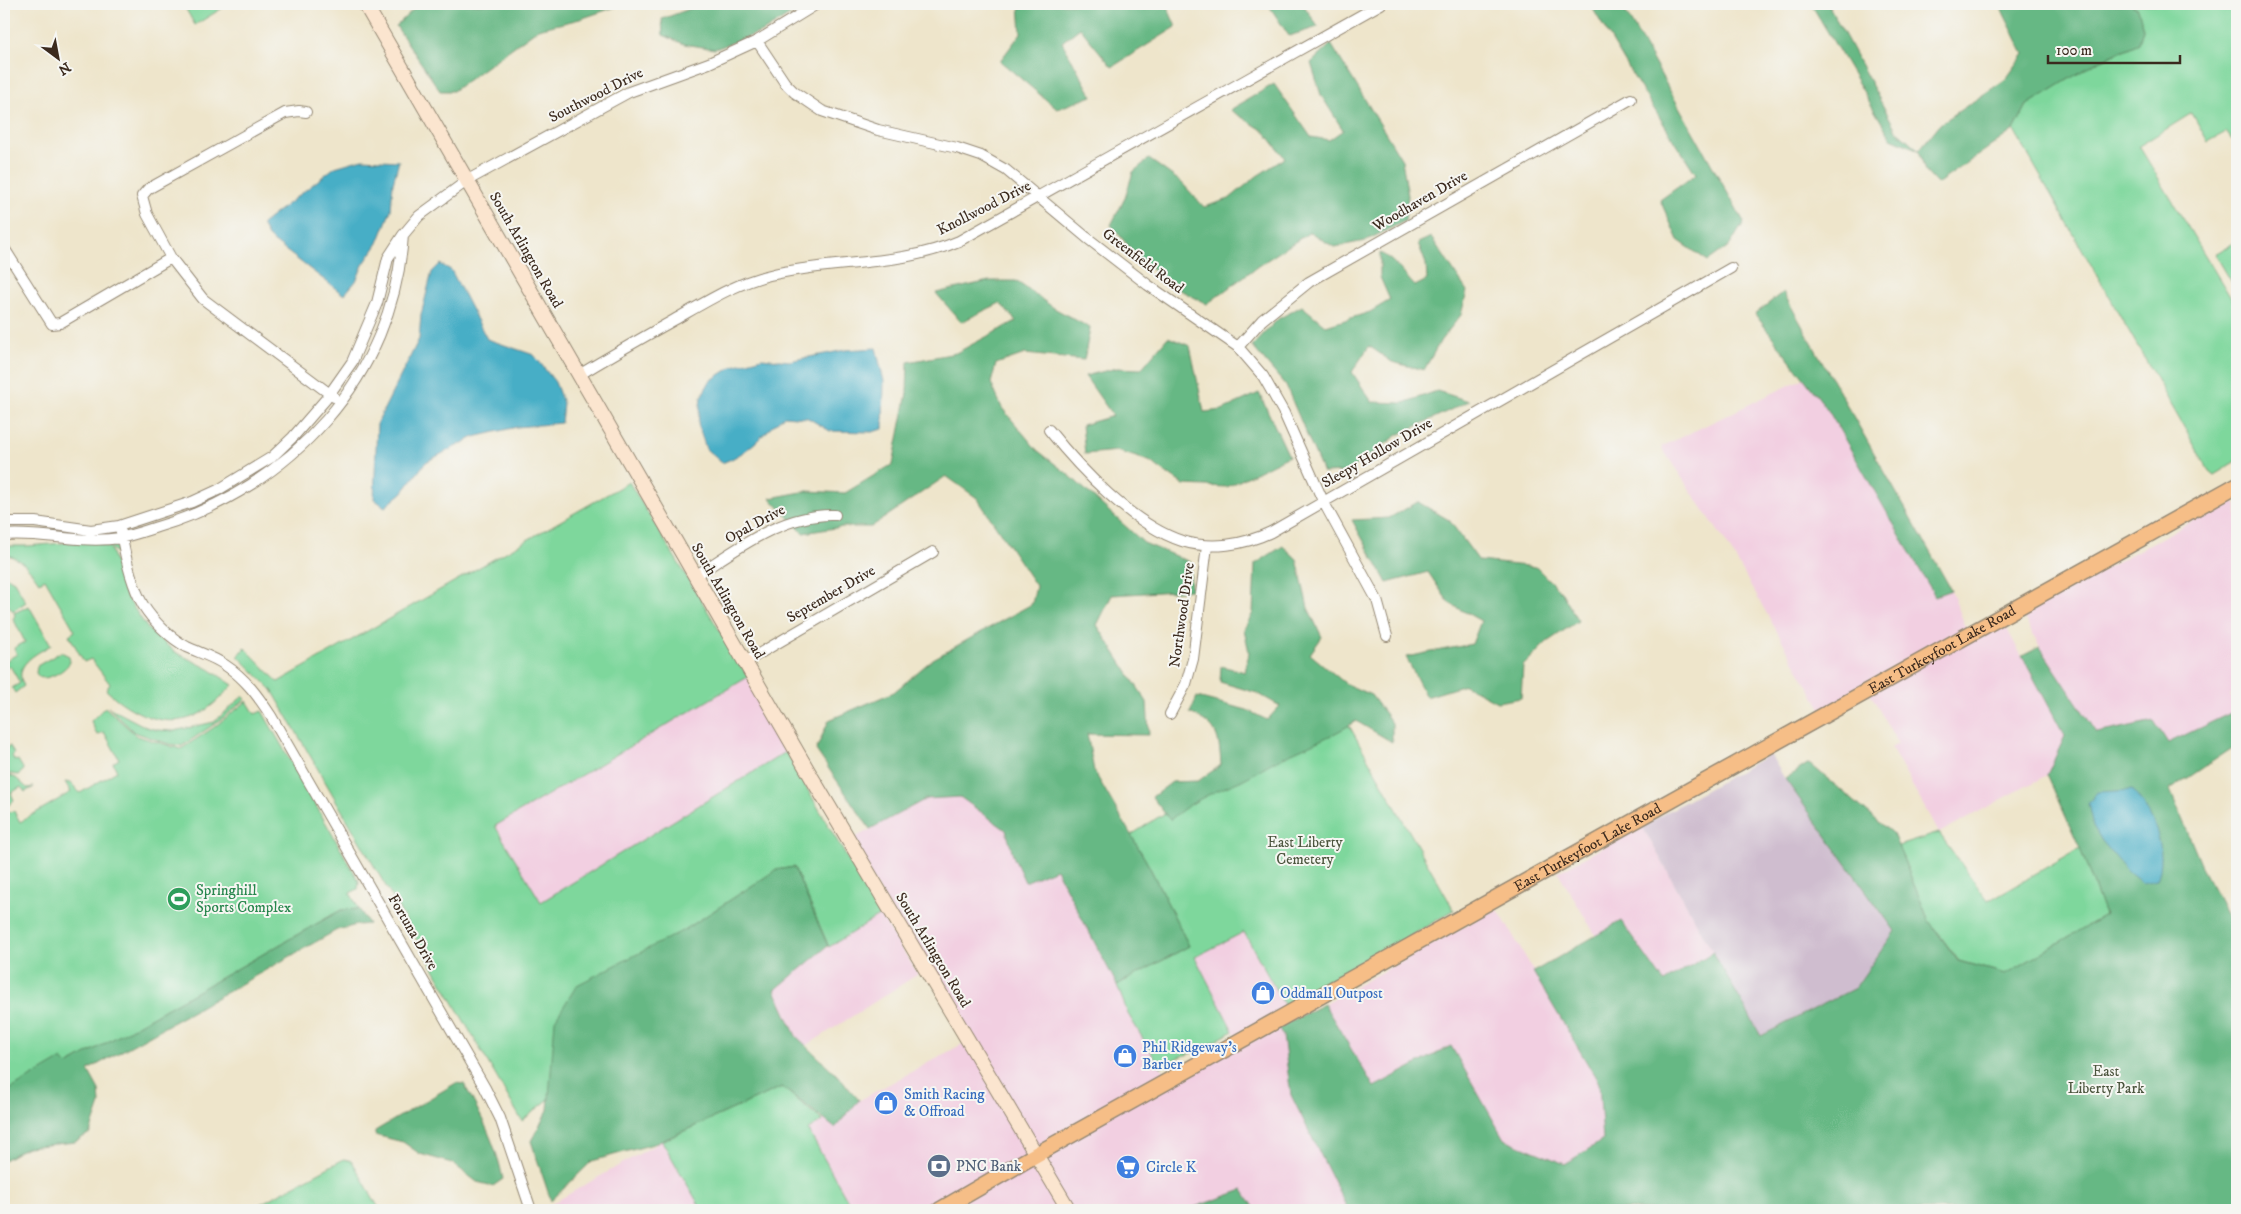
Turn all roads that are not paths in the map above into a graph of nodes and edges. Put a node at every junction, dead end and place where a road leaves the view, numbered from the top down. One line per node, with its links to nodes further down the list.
1 (365, 4): 7 (main road, South Arlington Road)
2 (817, 4): 4 (street, Southwood Drive)
3 (1381, 4): 8 (street, Knollwood Drive)
4 (757, 42): 7 (street, Southwood Drive); 8 (street, Greenfield Road)
5 (1630, 99): 13 (street, Woodhaven Drive)
6 (306, 112): 11 (street)
7 (468, 180): 9 (street, Southwood Drive); 14 (main road, South Arlington Road)
8 (1038, 198): 13 (street, Greenfield Road); 14 (street, Knollwood Drive)
9 (403, 235): 15 (street, Southwood Drive); 16 (street)
10 (4, 248): 11 (street)
11 (171, 258): 15 (street)
12 (1731, 268): 19 (street, Sleepy Hollow Drive)
13 (1238, 347): 19 (street, Greenfield Road)
14 (579, 375): 27 (main road, South Arlington Road)
15 (330, 394): 16 (street); 22 (street, Southwood Drive)
16 (341, 402): 24 (street)
17 (1049, 430): 25 (street, Sleepy Hollow Drive)
18 (2237, 485): 31 (main road, East Turkeyfoot Lake Road)
19 (1323, 501): 25 (street, Sleepy Hollow Drive); 28 (street, Greenfield Road)
20 (835, 515): 27 (street, Opal Drive)
21 (4, 522): 22 (street, Southwood Drive)
22 (119, 526): 24 (street, Fortuna Drive)
23 (4, 535): 24 (street)
24 (122, 537): 32 (street, Fortuna Drive)
25 (1206, 546): 30 (street, Northwood Drive)
26 (933, 552): 29 (street, September Drive)
27 (695, 576): 29 (main road, South Arlington Road)
28 (1387, 636)
29 (745, 662): 31 (main road, South Arlington Road)
30 (1170, 714)
31 (1037, 1154): 33 (main road, East Turkeyfoot Lake Road); 34 (main road, South Arlington Road)
32 (531, 1210)
33 (940, 1210)
34 (1069, 1210)

